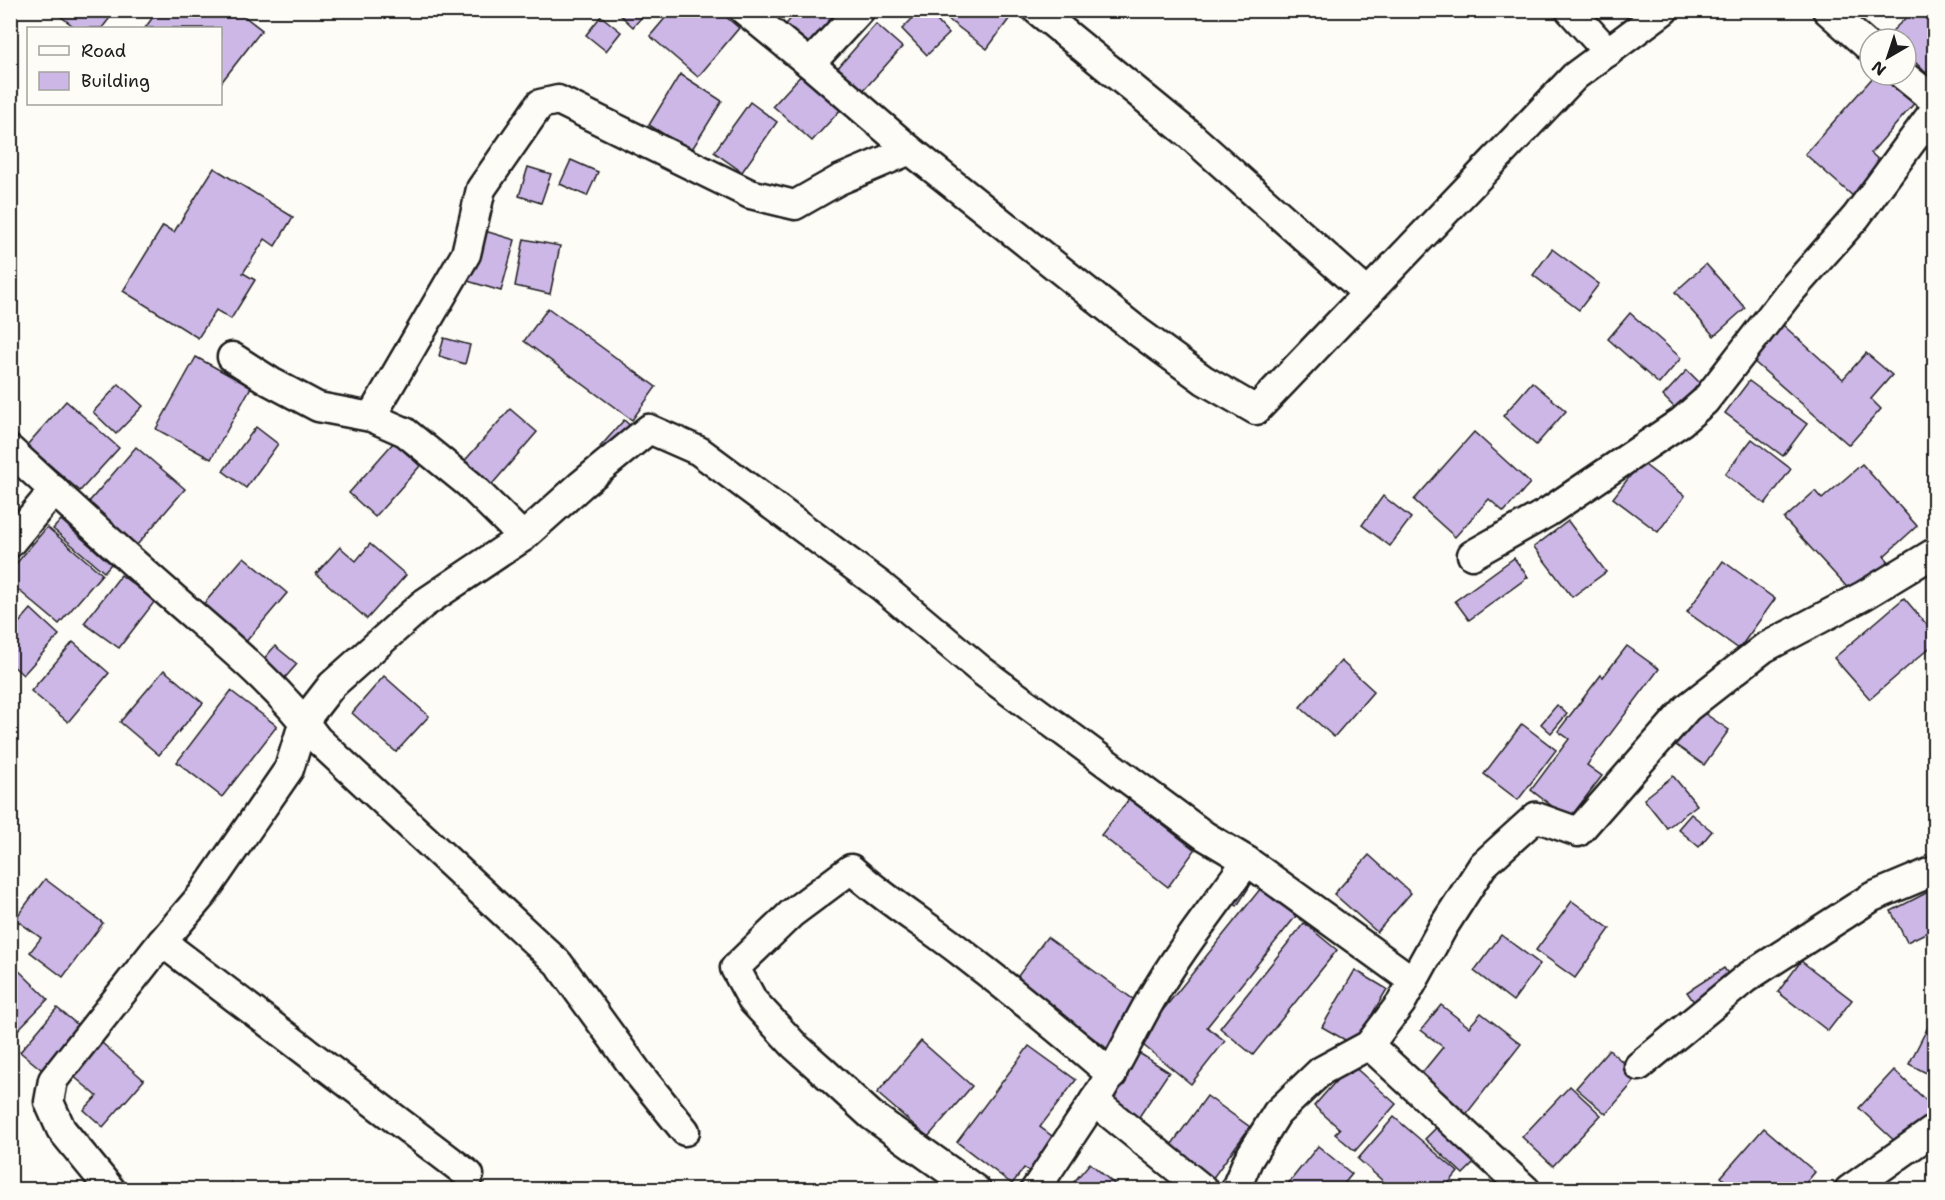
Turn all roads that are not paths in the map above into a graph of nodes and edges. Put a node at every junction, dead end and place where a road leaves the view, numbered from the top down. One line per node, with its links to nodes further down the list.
1 (744, 10): 9 (street)
2 (860, 10): 9 (street)
3 (1037, 10): 14 (street)
4 (1570, 10): 8 (street)
5 (1664, 10): 8 (street)
6 (1827, 10): 7 (street)
7 (1858, 37)
8 (1608, 52): 14 (street)
9 (810, 64): 13 (street)
10 (1918, 87): 11 (street)
11 (1935, 100)
12 (1935, 111): 22 (street)
13 (910, 150): 14 (street); 16 (street)
14 (1368, 294)
15 (232, 357): 16 (street)
16 (371, 417): 19 (street)
17 (10, 450): 18 (street)
18 (54, 490): 20 (street); 23 (street)
19 (523, 537): 23 (street); 24 (street)
20 (10, 543)
21 (1935, 553): 27 (street)
22 (1472, 555)
23 (304, 722): 26 (street); 33 (street)
24 (1247, 861): 27 (street); 30 (street)
25 (1935, 871): 29 (street)
26 (162, 942): 34 (street); 36 (street)
27 (1413, 981): 28 (street)
28 (1369, 1045): 35 (street); 40 (street)
29 (1639, 1066)
30 (1112, 1076): 31 (street); 37 (street)
31 (1094, 1101): 38 (street); 39 (street)
32 (1935, 1130): 41 (street)
33 (686, 1131)
34 (469, 1175)
35 (1234, 1189)
36 (111, 1190)
37 (976, 1190)
38 (1035, 1190)
39 (1204, 1190)
40 (1526, 1190)
41 (1849, 1190)

